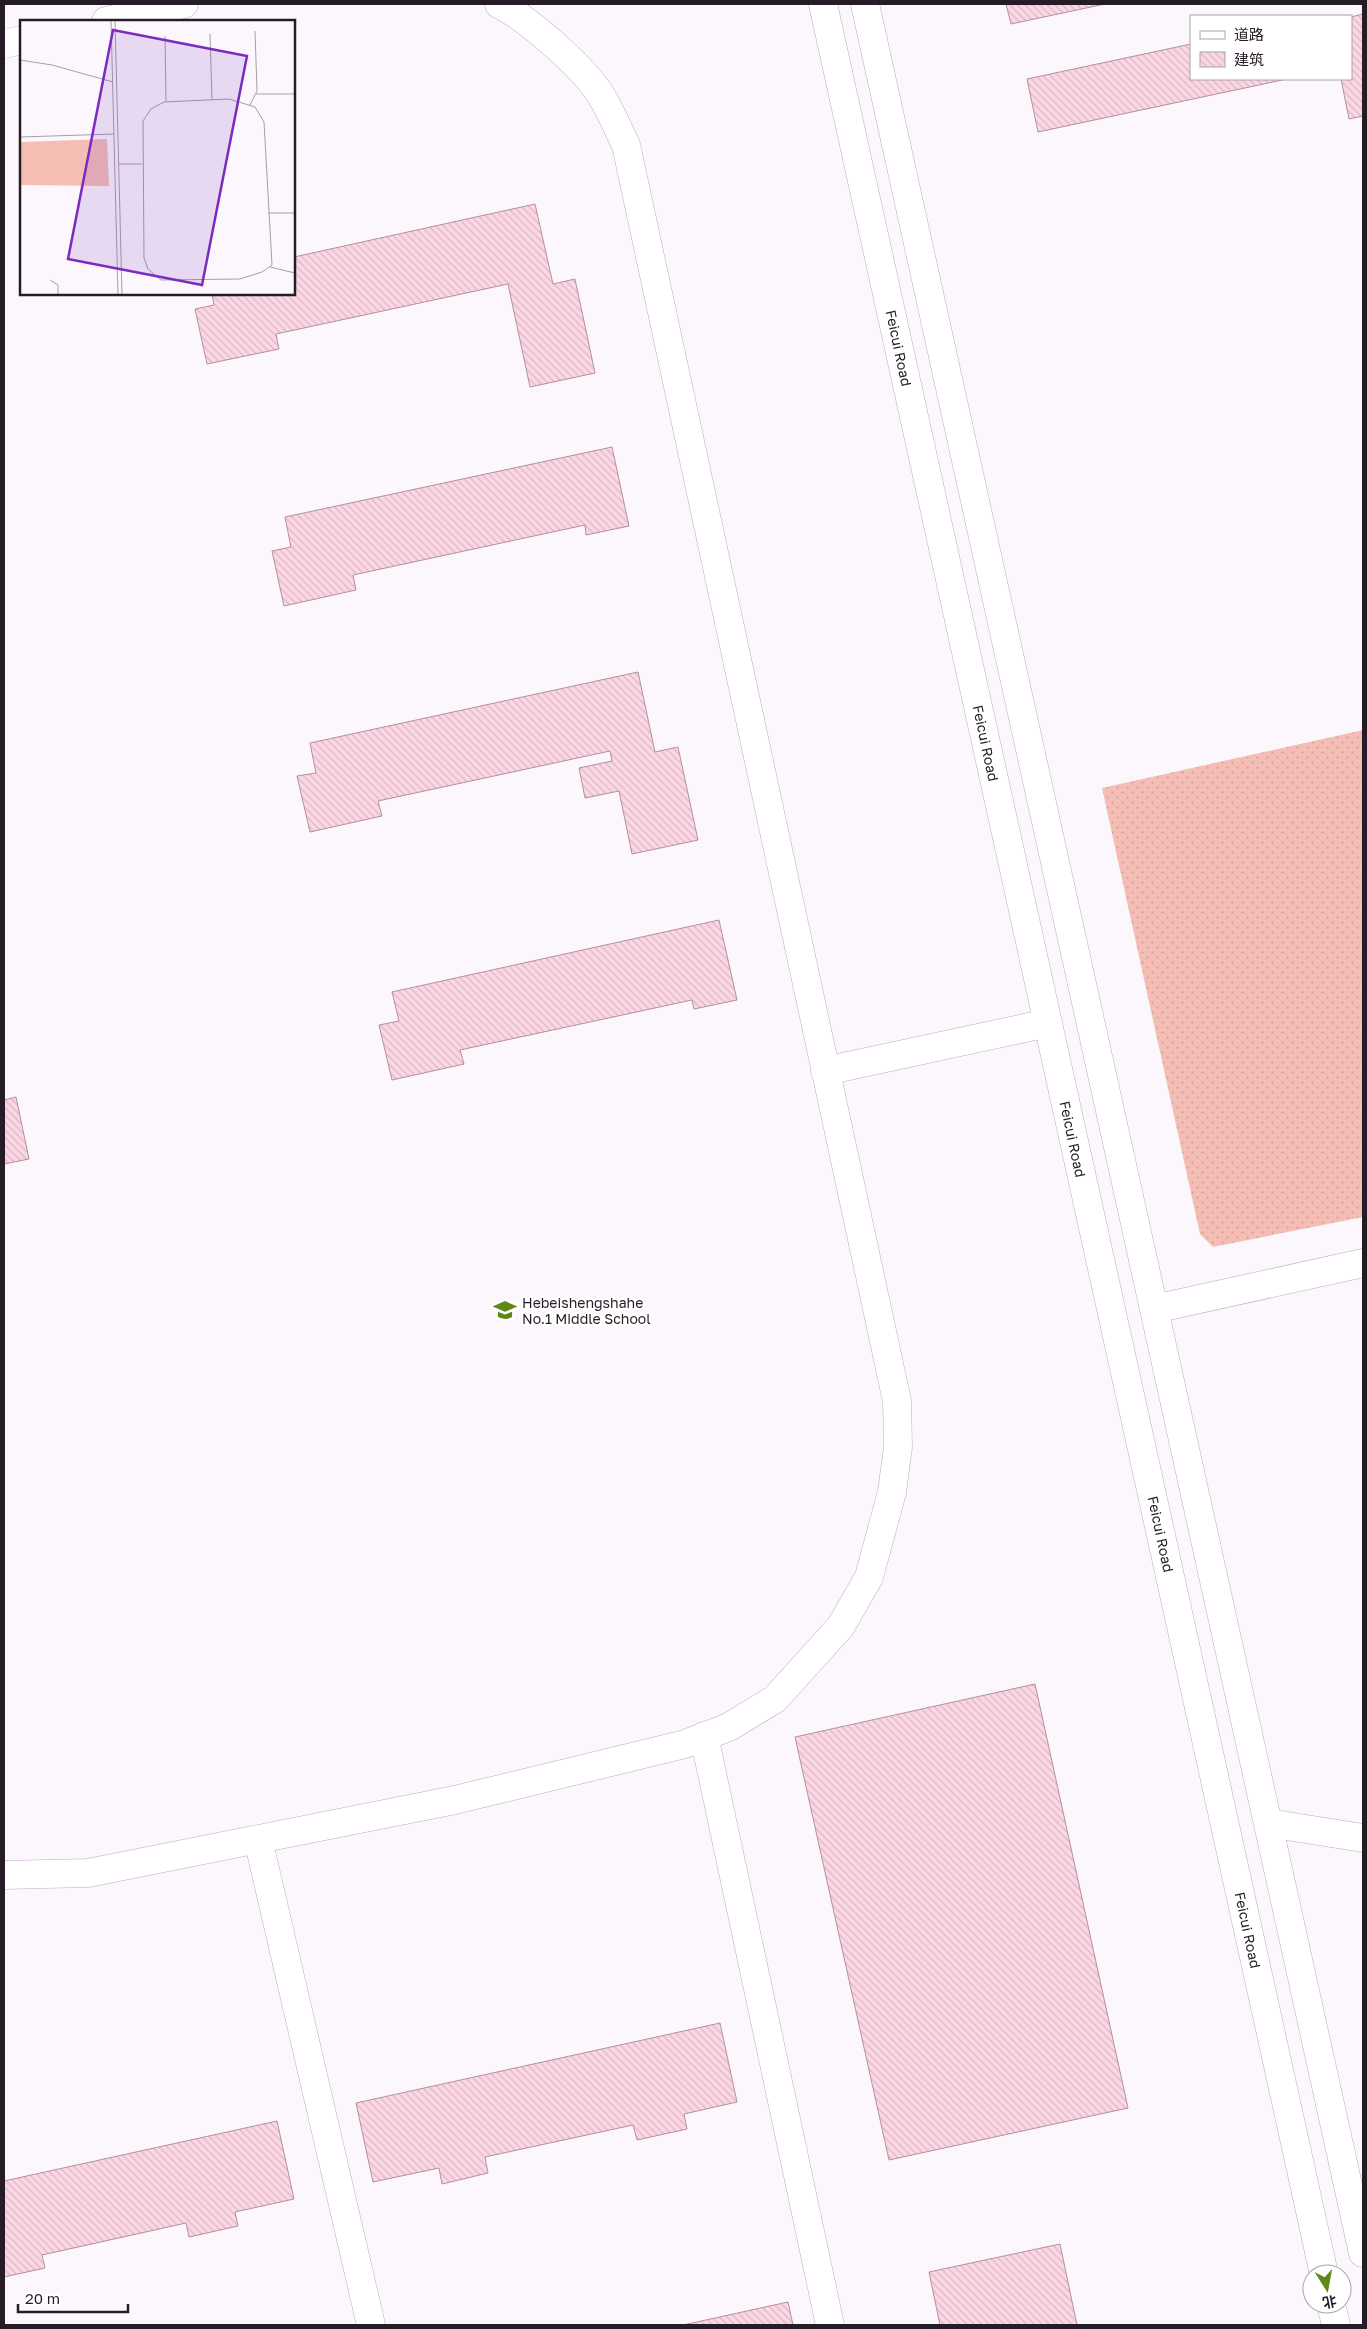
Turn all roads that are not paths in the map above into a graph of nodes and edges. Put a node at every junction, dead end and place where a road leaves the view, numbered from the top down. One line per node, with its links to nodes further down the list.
1 (184, 4): 5 (street)
2 (498, 4): 9 (street)
3 (822, 4): 8 (street, Feicui Road)
4 (866, 4): 11 (street)
5 (111, 20)
6 (20, 40): 7 (street)
7 (4, 44)
8 (1048, 1023): 9 (street); 18 (street, Feicui Road)
9 (825, 1071): 12 (street)
10 (1363, 1263): 11 (street)
11 (1154, 1309): 13 (street)
12 (704, 1736): 15 (street); 20 (street)
13 (1268, 1823): 14 (street); 17 (street)
14 (1363, 1838)
15 (258, 1839): 16 (street); 19 (street)
16 (4, 1874)
17 (1363, 2253)
18 (1322, 2264)
19 (371, 2325)
20 (830, 2325)

